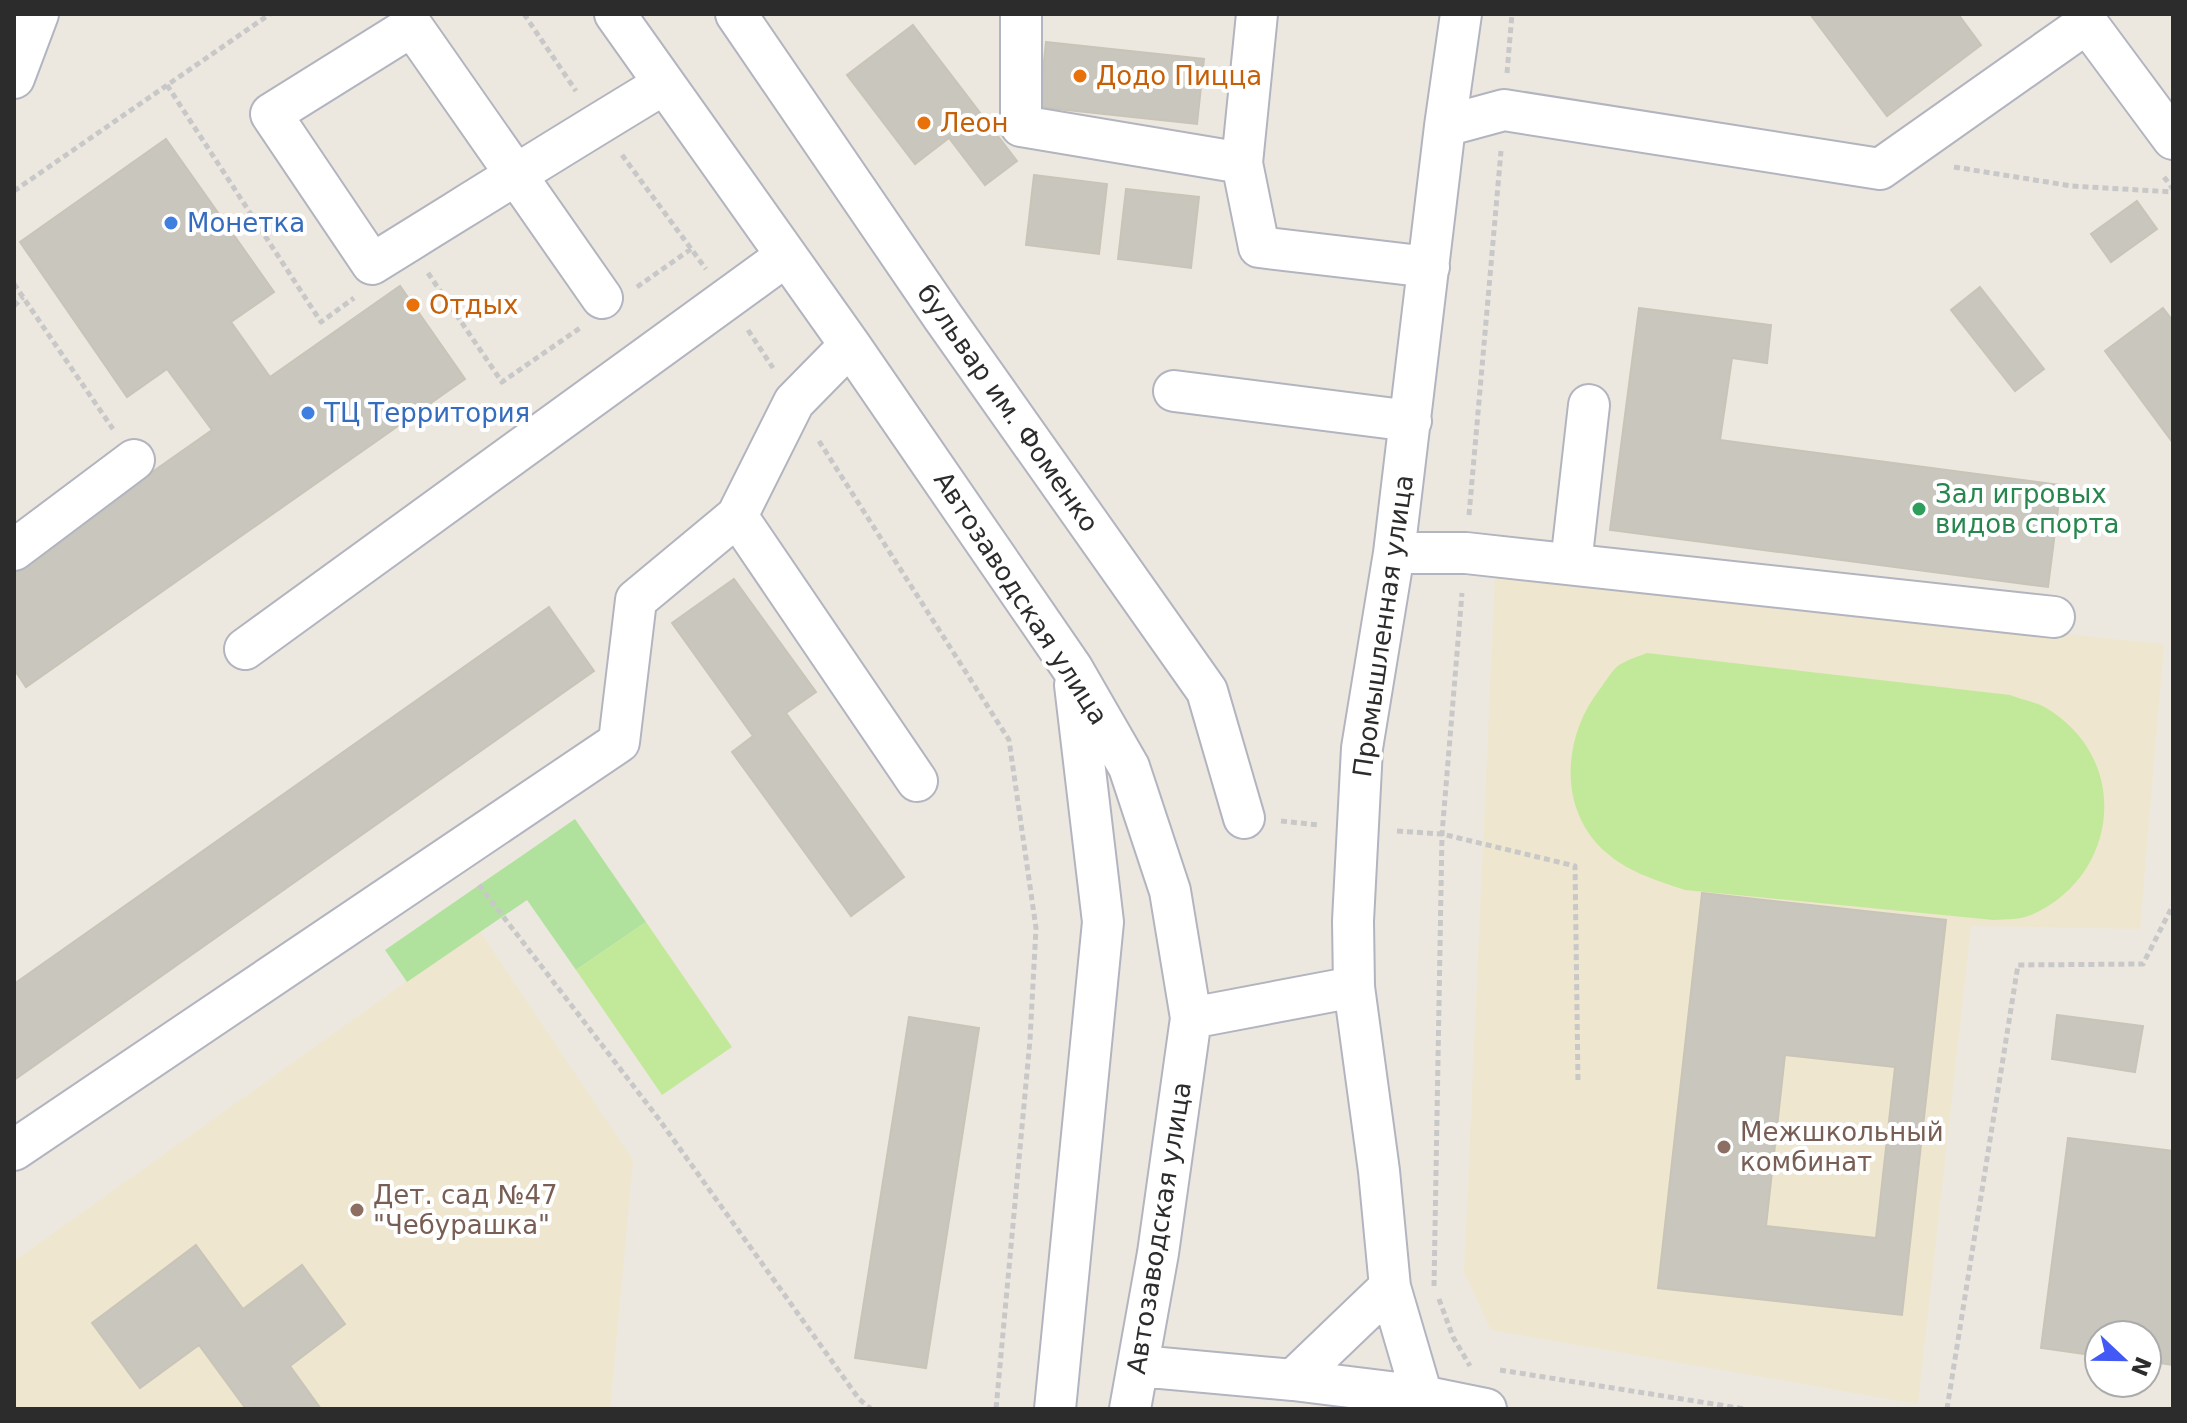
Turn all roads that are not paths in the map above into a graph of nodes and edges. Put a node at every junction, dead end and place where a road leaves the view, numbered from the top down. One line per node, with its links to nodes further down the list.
1 (38, 14): 8 (street)
2 (615, 14): 9 (street, Автозаводская улица)
3 (736, 14): 30 (street, бульвар им. Фоменко)
4 (1021, 14): 12 (street)
5 (1257, 14): 12 (street)
6 (1461, 14): 10 (street, Промышленная улица)
7 (2082, 17): 10 (street); 11 (street)
8 (14, 78)
9 (664, 84): 13 (street); 14 (street, Автозаводская улица)
10 (1445, 126): 15 (street, Промышленная улица)
11 (2173, 139)
12 (1242, 163): 15 (street)
13 (517, 174): 13 (street); 16 (street)
14 (786, 256): 17 (street, Автозаводская улица); 27 (street)
15 (1429, 267): 20 (street, Промышленная улица)
16 (602, 298)
17 (850, 345): 22 (street); 28 (street, Автозаводская улица)
18 (1174, 391): 20 (street)
19 (1589, 405): 25 (street)
20 (1411, 421): 24 (street, Промышленная улица)
21 (134, 460): 23 (street)
22 (737, 516): 29 (street); 33 (street)
23 (14, 550)
24 (1394, 553): 25 (street); 31 (street, Промышленная улица)
25 (1571, 564): 26 (street)
26 (2054, 617)
27 (245, 649)
28 (1072, 668): 32 (street, Автозаводская улица); 38 (street)
29 (917, 781)
30 (1244, 818)
31 (1354, 987): 32 (street); 34 (street, Промышленная улица)
32 (1191, 1018): 35 (street, Автозаводская улица)
33 (14, 1150)
34 (1390, 1287): 36 (street); 37 (street, Промышленная улица)
35 (1139, 1366): 36 (street); 39 (street, Автозаводская улица)
36 (1293, 1380): 37 (street)
37 (1422, 1396): 40 (street)
38 (1055, 1409)
39 (1130, 1409)
40 (1486, 1409)

